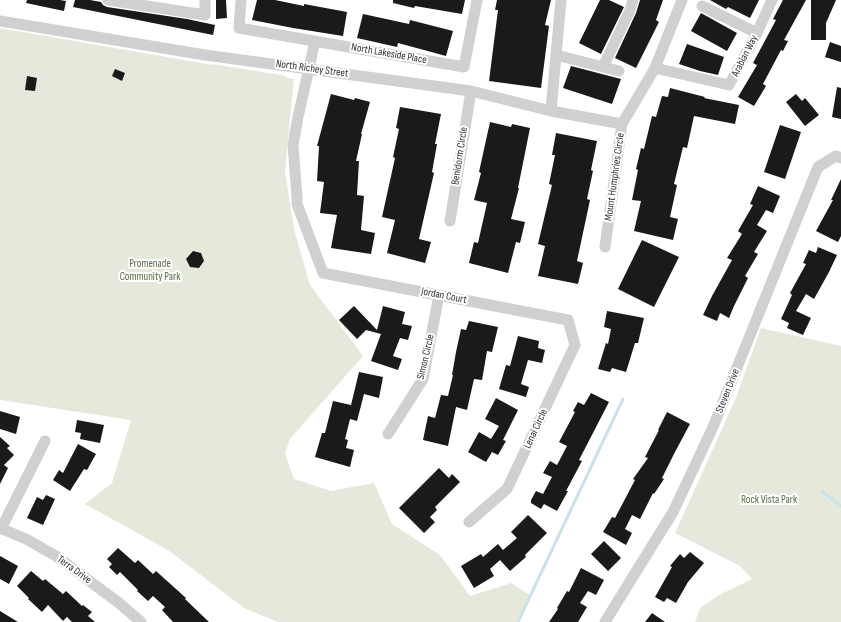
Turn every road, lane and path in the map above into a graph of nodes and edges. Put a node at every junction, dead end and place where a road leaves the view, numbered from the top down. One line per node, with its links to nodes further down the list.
1 (108, 0): 2 (street)
2 (206, 0)
3 (241, 0): 12 (street, North Lakeside Place)
4 (477, 0): 12 (street, North Lakeside Place)
5 (561, 0): 13 (street)
6 (633, 0): 14 (street)
7 (682, 0): 15 (street, Mount Humphries Circle)
8 (772, 0): 11 (street, Arabian Way)
9 (702, 6): 11 (street)
10 (0, 21): 16 (street, North Richey Street)
11 (756, 33): 15 (street, Arabian Way)
12 (315, 41): 16 (street)
13 (556, 55): 14 (street); 19 (street)
14 (603, 67): 17 (street)
15 (655, 68): 20 (street, Mount Humphries Circle)
16 (309, 69): 18 (street, North Richey Street); 24 (street, Jordan Court)
17 (619, 71)
18 (471, 91): 19 (street, North Richey Street); 22 (street, Benidorm Circle)
19 (551, 111): 20 (street, North Richey Street)
20 (622, 124): 23 (street, Mount Humphries Circle)
21 (839, 157): 31 (street, Steven Drive)
22 (450, 221)
23 (606, 247)
24 (439, 295): 25 (street, Jordan Court); 26 (street, Simon Circle)
25 (568, 321): 28 (street, Lenai Circle)
26 (388, 434)
27 (45, 441): 29 (street)
28 (469, 522)
29 (1, 529): 30 (street, Terra Drive)
30 (141, 622)
31 (605, 622)

